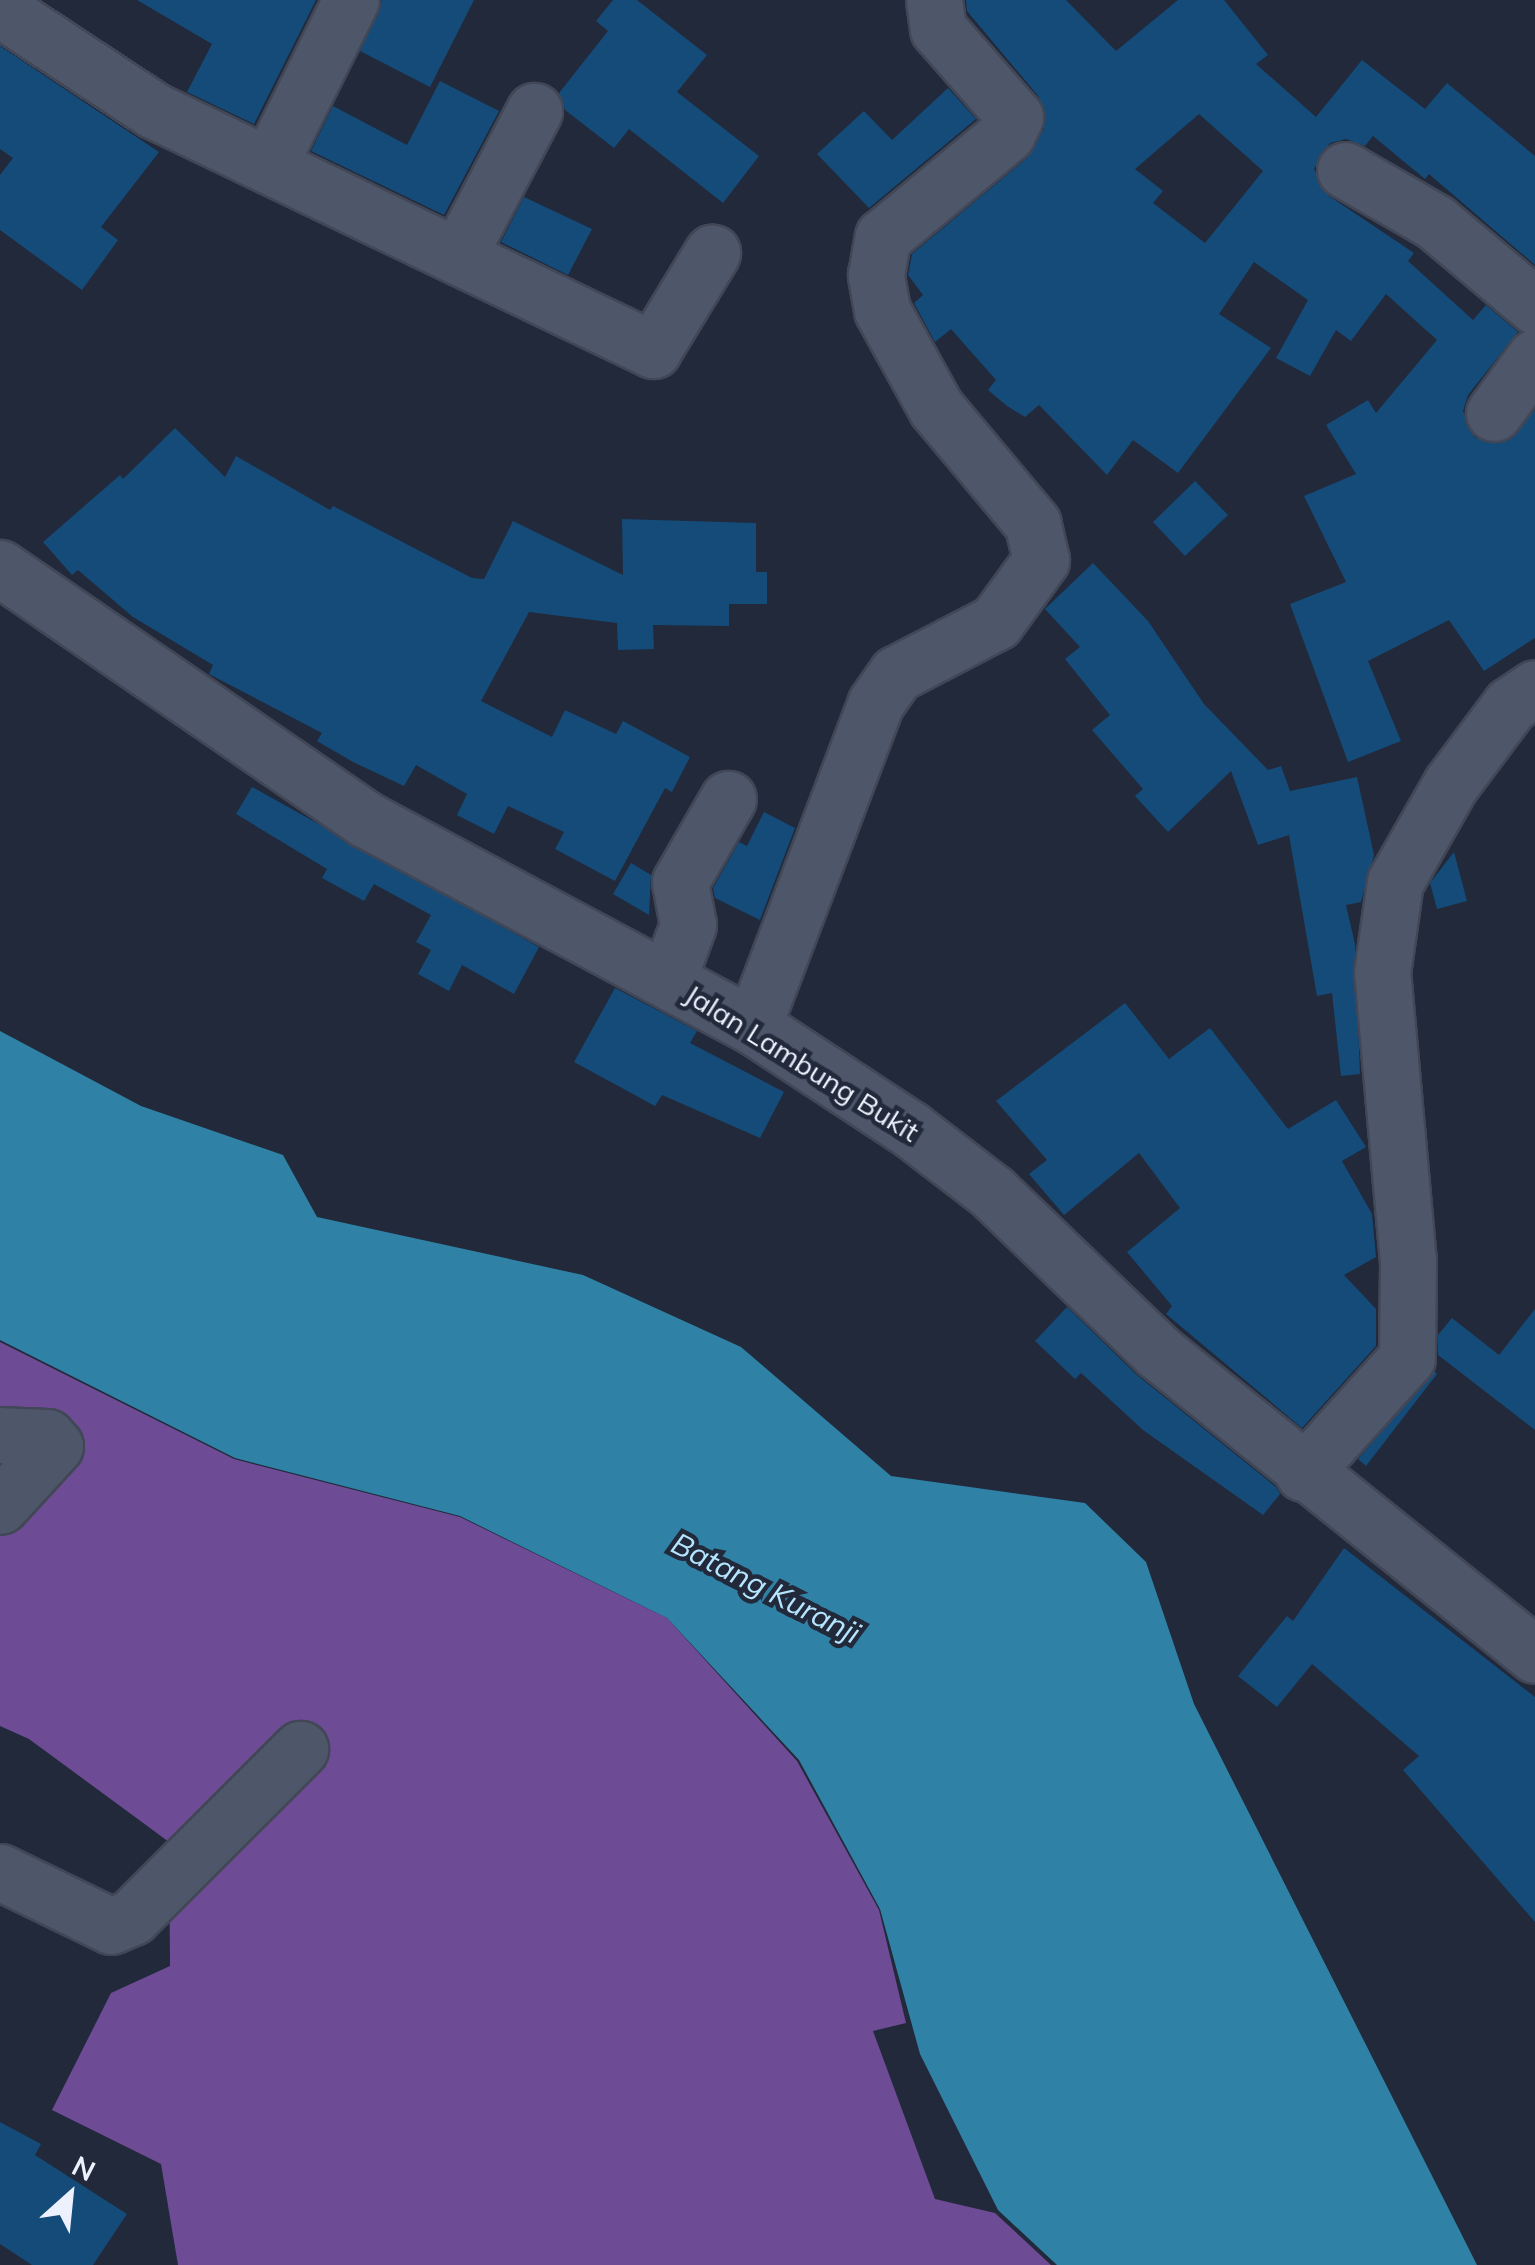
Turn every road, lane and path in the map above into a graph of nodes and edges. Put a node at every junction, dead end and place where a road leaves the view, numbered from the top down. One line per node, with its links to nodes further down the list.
1 (350, 0): 5 (street)
2 (934, 0): 16 (street)
3 (0, 9): 5 (street)
4 (534, 111): 8 (street)
5 (268, 165): 8 (street)
6 (1345, 170): 9 (street)
7 (712, 253): 8 (street)
8 (458, 256)
9 (1535, 306)
10 (1535, 357): 11 (street)
11 (1494, 412)
12 (0, 568): 15 (street, Jalan Lambung Bukit)
13 (1535, 688): 18 (street)
14 (728, 799): 15 (street)
15 (668, 979): 16 (street, Jalan Lambung Bukit)
16 (753, 1026): 18 (street, Jalan Lambung Bukit)
17 (0, 1434): 19 (street)
18 (1303, 1473): 20 (street, Jalan Lambung Bukit)
19 (0, 1506)
20 (1535, 1655)
21 (300, 1749): 22 (street)
22 (0, 1872)

